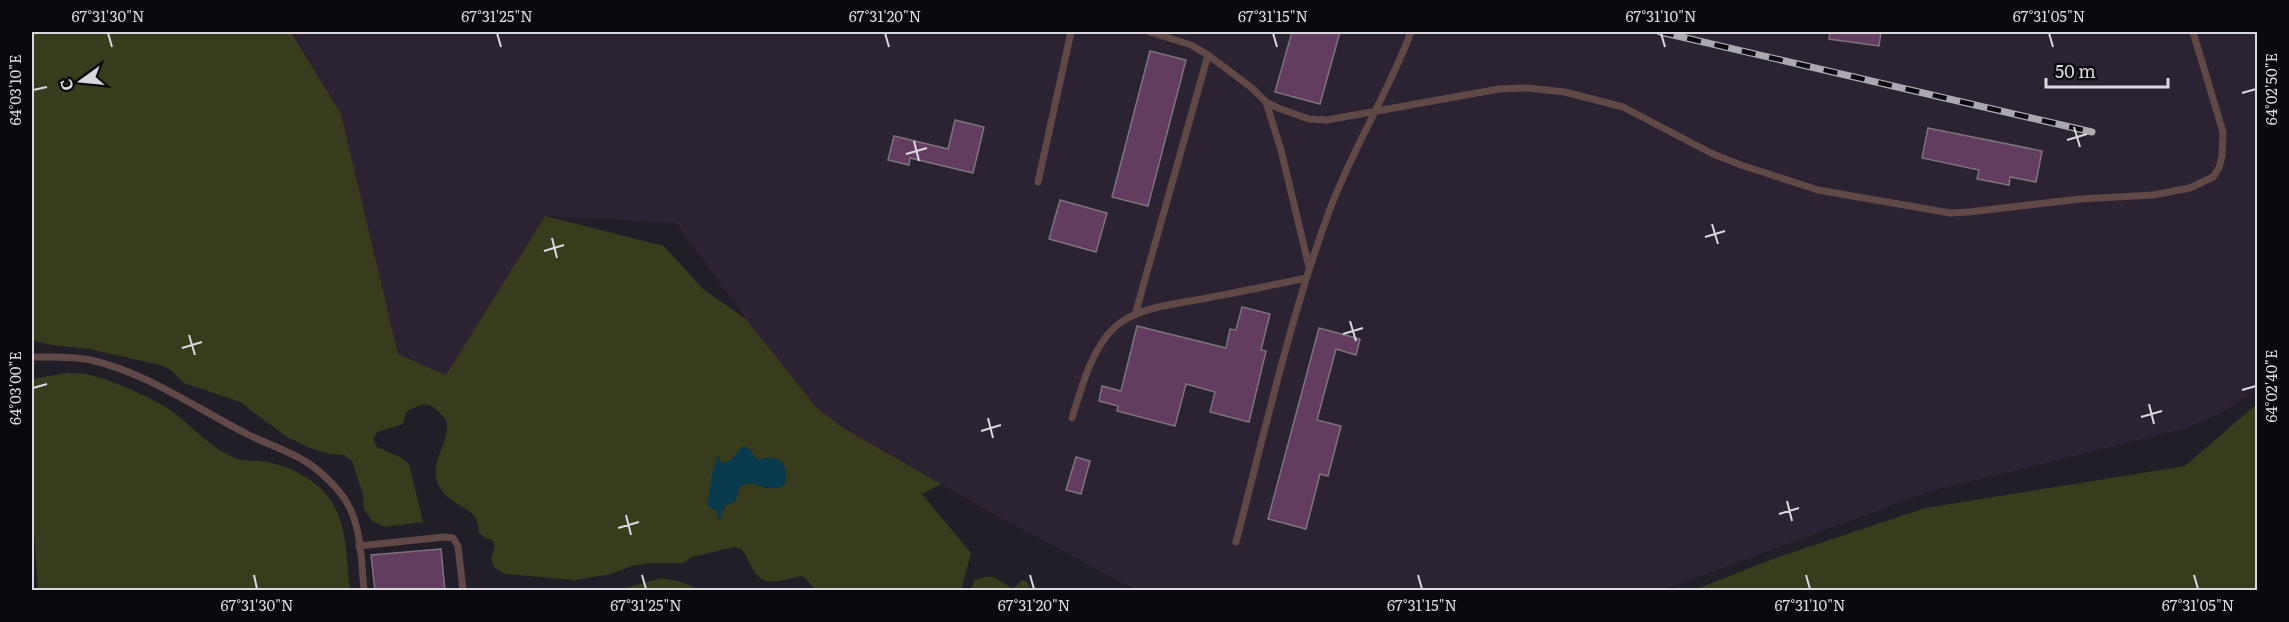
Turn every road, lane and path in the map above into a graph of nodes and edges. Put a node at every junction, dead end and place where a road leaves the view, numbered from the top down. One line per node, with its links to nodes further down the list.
1 (1071, 32): 8 (lane)
2 (1150, 32): 5 (lane)
3 (1411, 32): 7 (lane)
4 (2193, 32): 7 (lane)
5 (1208, 55): 6 (lane); 11 (lane)
6 (1266, 102): 7 (lane); 9 (lane)
7 (1373, 112): 9 (lane)
8 (1038, 182)
9 (1309, 267): 10 (lane)
10 (1306, 278): 11 (lane); 14 (lane)
11 (1135, 315): 13 (lane)
12 (32, 357): 15 (lane)
13 (1072, 418)
14 (1236, 542)
15 (359, 546): 16 (lane); 17 (lane)
16 (364, 591)
17 (463, 591)

